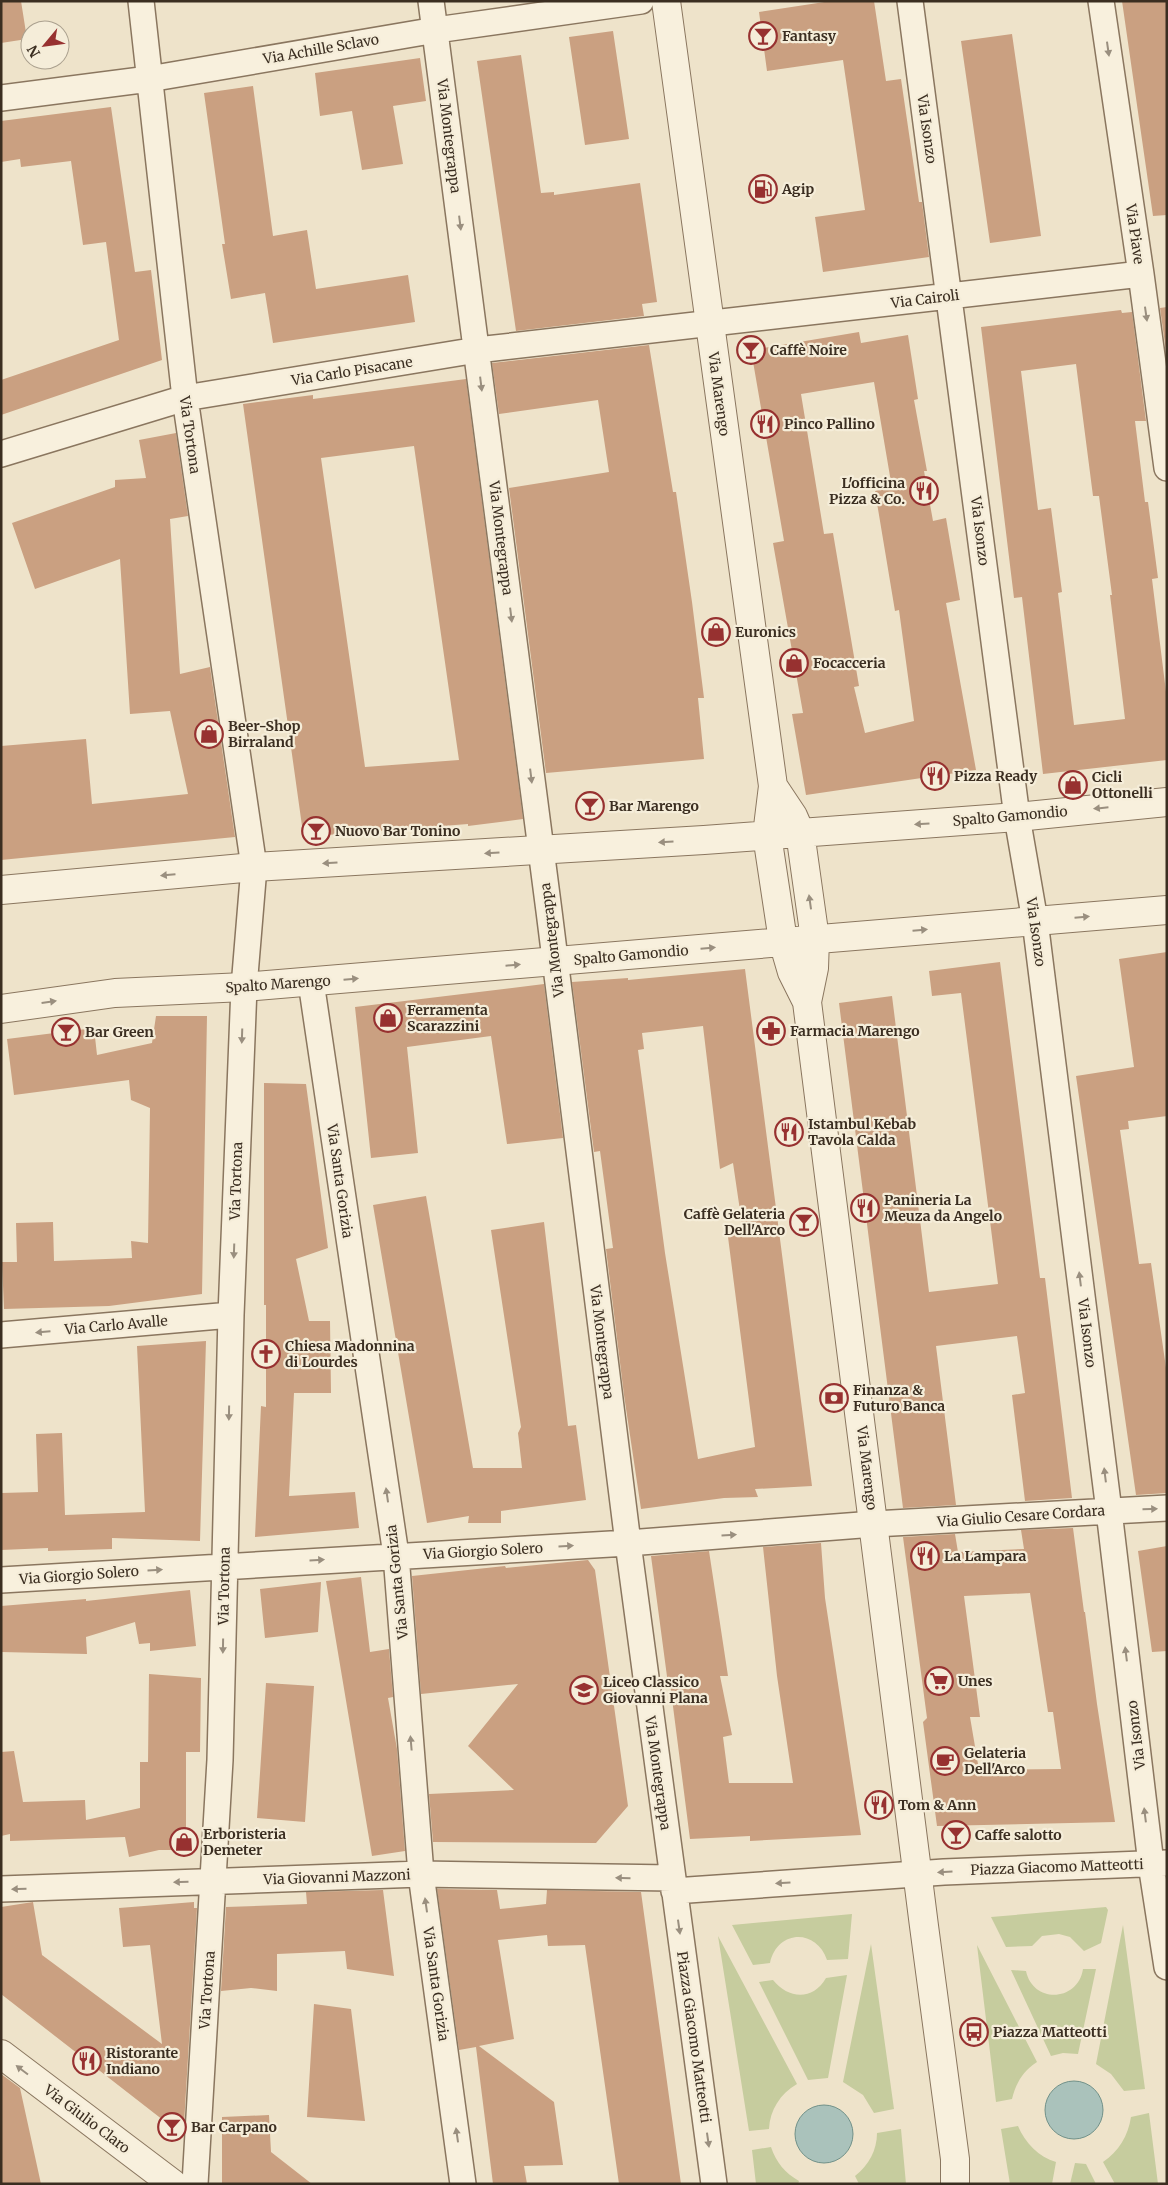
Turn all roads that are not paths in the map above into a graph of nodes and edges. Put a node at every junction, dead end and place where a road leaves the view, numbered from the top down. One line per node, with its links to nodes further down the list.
1 (141, 1): 8 (street, Via Tortona)
2 (432, 1): 7 (street, Via Montegrappa)
3 (641, 1): 7 (street, Via Achille Sclavo)
4 (666, 1): 12 (street, Via Marengo)
5 (910, 1): 11 (street, Via Isonzo)
6 (1101, 1): 10 (street, Via Piave, one-way to 10)
7 (436, 30): 8 (street, Via Achille Sclavo); 13 (street, Via Montegrappa, one-way to 13)
8 (149, 79): 9 (street, Via Achille Sclavo); 14 (street, Via Tortona)
9 (1, 98)
10 (1141, 274): 11 (street, Via Cairoli); 16 (street, Via Piave, one-way to 16)
11 (949, 296): 12 (street, Via Cairoli); 19 (street, Via Isonzo)
12 (710, 324): 13 (street, Via Carlo Pisacane); 17 (street, Via Marengo)
13 (477, 350): 14 (street, Via Carlo Pisacane); 22 (street, Via Montegrappa, one-way to 22)
14 (185, 398): 15 (street, Via Carlo Pisacane); 23 (street, Via Tortona)
15 (1, 454)
16 (1167, 468)
17 (774, 786): 20 (street); 21 (street)
18 (1167, 802): 19 (street, Spalto Gamondio, one-way to 19)
19 (1017, 817): 20 (street, Spalto Gamondio, one-way to 20); 26 (street, Via Isonzo)
20 (800, 832): 21 (street, Spalto Gamondio); 27 (street, one-way to 20)
21 (767, 835): 22 (street, Spalto Gamondio, one-way to 22); 28 (street)
22 (541, 850): 23 (street, one-way to 23); 29 (street, Via Montegrappa)
23 (254, 867): 24 (street, one-way to 24); 31 (street, Via Tortona)
24 (1, 890)
25 (1167, 910): 26 (street, one-way to 25)
26 (1035, 921): 27 (street, Spalto Gamondio, one-way to 26); 37 (street, Via Isonzo, one-way to 26)
27 (815, 939): 28 (street, Spalto Gamondio); 32 (street)
28 (782, 942): 29 (street, Spalto Gamondio, one-way to 28); 32 (street)
29 (555, 962): 30 (street, Spalto Marengo, one-way to 29); 39 (street, Via Montegrappa)
30 (311, 982): 31 (street, Spalto Marengo); 40 (street, Via Santa Gorizia, one-way to 30)
31 (244, 987): 33 (street, Spalto Marengo, one-way to 31); 34 (street, Via Tortona, one-way to 34)
32 (807, 1002): 38 (street, Via Marengo)
33 (1, 1010)
34 (231, 1315): 35 (street, Via Carlo Avalle, one-way to 35); 41 (street, Via Tortona, one-way to 41)
35 (1, 1335)
36 (1167, 1508): 37 (street, Via Giulio Cesare Cordara, one-way to 36)
37 (1109, 1510): 38 (street, Via Giulio Cesare Cordara); 43 (street, Via Isonzo, one-way to 37)
38 (874, 1524): 39 (street, Via Giorgio Solero, one-way to 38); 45 (street, Via Marengo)
39 (628, 1543): 40 (street, Via Giorgio Solero, one-way to 39); 47 (street, Via Montegrappa)
40 (396, 1555): 41 (street, Via Giorgio Solero, one-way to 40); 44 (street, Via Santa Gorizia, one-way to 40)
41 (225, 1565): 42 (street, Via Giorgio Solero, one-way to 41); 46 (street, Via Tortona, one-way to 46)
42 (1, 1580)
43 (1159, 1863): 45 (street, Piazza Giacomo Matteotti, one-way to 45); 49 (street, Piazza Giacomo Matteotti)
44 (421, 1874): 46 (street, Via Giovanni Mazzoni); 47 (street, Via Giovanni Mazzoni, one-way to 44); 54 (street, Via Santa Gorizia, one-way to 44)
45 (918, 1874): 47 (street, Piazza Giacomo Matteotti, one-way to 47); 51 (street)
46 (214, 1881): 48 (street, Via Giovanni Mazzoni, one-way to 48); 53 (street, Via Tortona)
47 (673, 1884): 55 (street, Piazza Giacomo Matteotti, one-way to 55)
48 (1, 1889)
49 (1167, 1967)
50 (1, 2054): 52 (street, Via Giulio Claro, one-way to 50)
51 (958, 2176)
52 (173, 2184)
53 (195, 2184)
54 (463, 2184)
55 (714, 2184)

